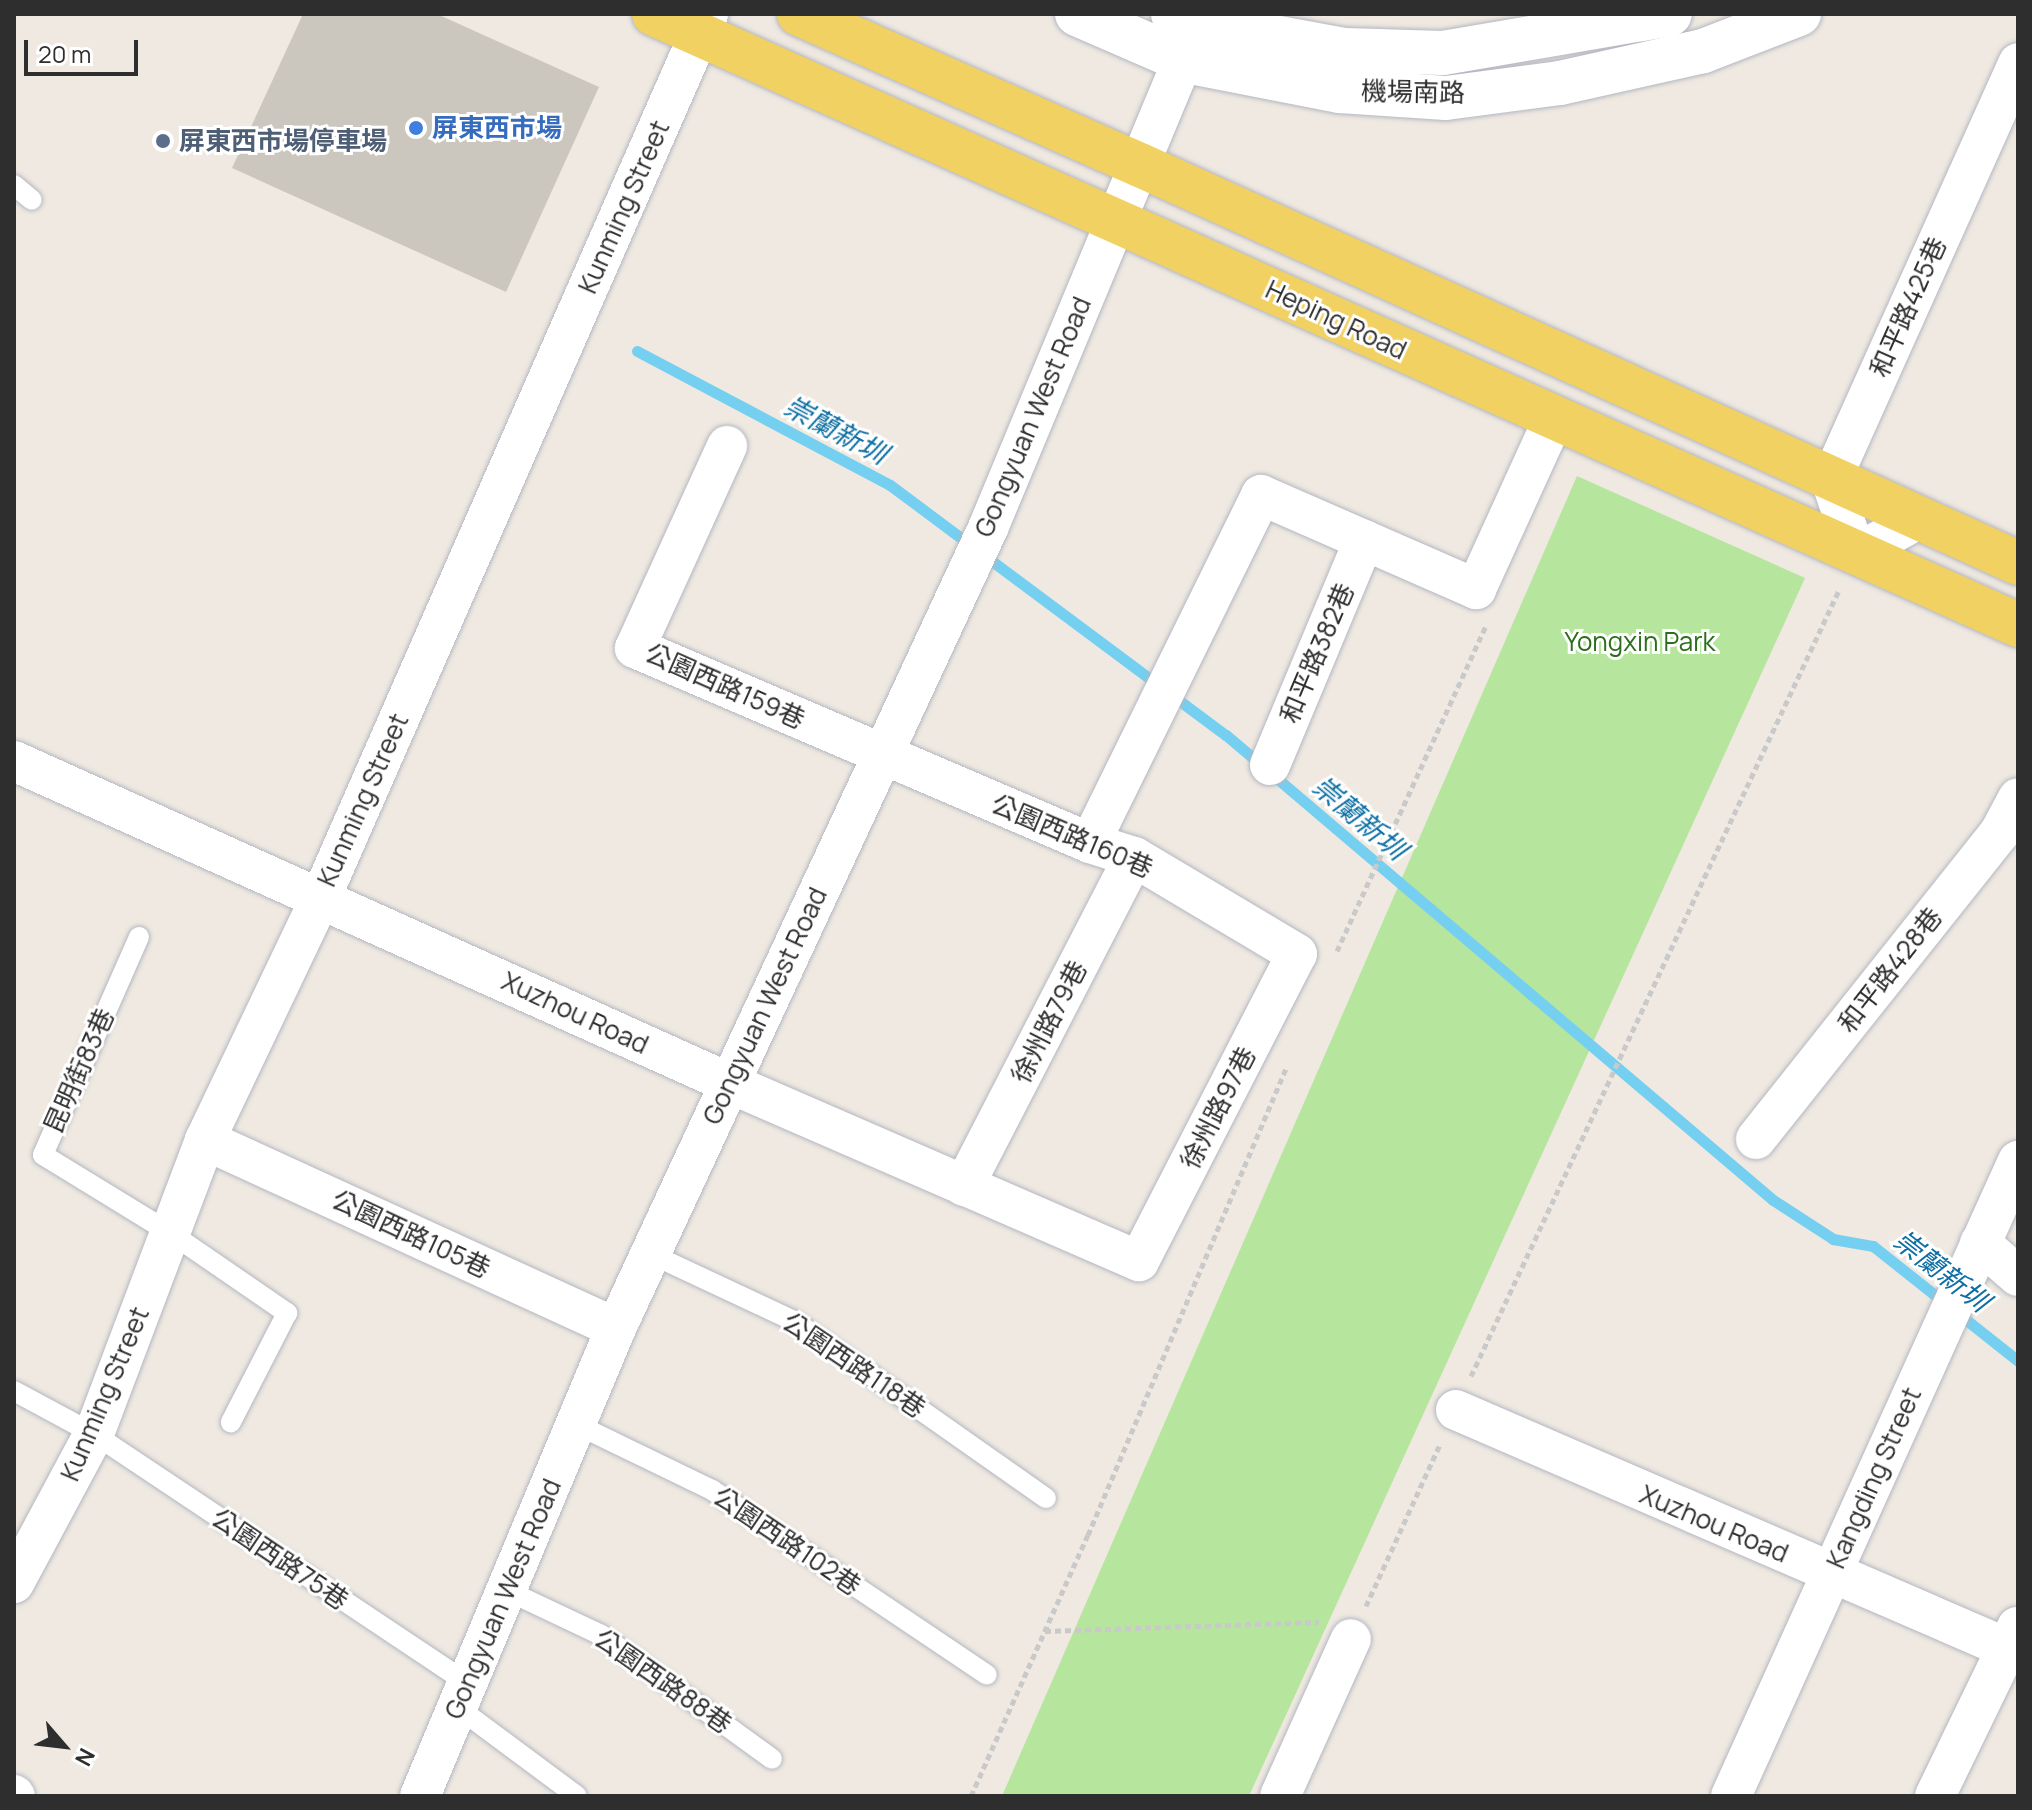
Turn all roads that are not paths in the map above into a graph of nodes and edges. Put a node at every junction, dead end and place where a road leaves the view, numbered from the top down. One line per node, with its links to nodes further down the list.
1 (654, 14): 6 (main road, Heping Road)
2 (799, 14): 9 (main road)
3 (1077, 14): 7 (street, 機場南路)
4 (1670, 14): 7 (street, 機場南路)
5 (1799, 14): 7 (street, 機場南路)
6 (703, 24): 12 (main road, Heping Road); 27 (street, Kunming Street)
7 (1185, 33): 9 (street, Gongyuan West Road)
8 (2018, 63): 15 (street, 和平路425巷)
9 (1140, 165): 12 (street, Gongyuan West Road); 15 (main road)
10 (14, 185): 11 (lane)
11 (32, 200)
12 (1116, 219): 13 (main road, Heping Road); 21 (street, Gongyuan West Road)
13 (1553, 420): 17 (street); 18 (main road, Heping Road)
14 (727, 446): 21 (street, 公園西路159巷)
15 (1831, 480): 16 (main road); 18 (street)
16 (1918, 519): 18 (street); 19 (main road)
17 (1364, 540): 23 (street, 和平路382巷); 25 (street)
18 (1856, 554): 20 (main road, Heping Road)
19 (2018, 563)
20 (2018, 625)
21 (883, 755): 25 (street, 公園西路160巷); 30 (street, Gongyuan West Road)
22 (14, 761): 27 (street, Xuzhou Road)
23 (1270, 765)
24 (2018, 798): 31 (street, 和平路428巷)
25 (1090, 843): 26 (street, 公園西路160巷)
26 (1134, 857): 29 (street, 公園西路160巷); 34 (street, 徐州路79巷)
27 (321, 897): 30 (street, Xuzhou Road); 32 (street, Kunming Street)
28 (139, 937): 35 (lane, 昆明街83巷)
29 (1315, 958): 38 (street, 徐州路97巷)
30 (729, 1083): 34 (street, Xuzhou Road); 37 (street, Gongyuan West Road)
31 (1756, 1139)
32 (205, 1140): 35 (street, Kunming Street); 40 (street, 公園西路105巷)
33 (2018, 1161): 36 (street, Kangding Street)
34 (964, 1186): 38 (street, Xuzhou Road)
35 (172, 1234): 43 (lane); 45 (street, Kunming Street)
36 (1980, 1243): 39 (street); 47 (street, Kangding Street)
37 (651, 1254): 40 (street, Gongyuan West Road); 46 (lane, 公園西路118巷)
38 (1139, 1261)
39 (2018, 1276)
40 (616, 1328): 44 (street, Gongyuan West Road)
41 (14, 1391): 45 (lane, 公園西路75巷)
42 (1456, 1410): 47 (street, Xuzhou Road)
43 (231, 1422)
44 (576, 1424): 49 (street, Gongyuan West Road); 52 (lane, 公園西路102巷)
45 (94, 1434): 48 (street, Kunming Street); 53 (lane, 公園西路75巷)
46 (1046, 1498)
47 (1831, 1574): 51 (street, Xuzhou Road); 58 (street, Kangding Street)
48 (14, 1583)
49 (506, 1590): 53 (street, Gongyuan West Road); 54 (lane, 公園西路88巷)
50 (1355, 1630): 57 (street)
51 (2014, 1642): 59 (street)
52 (987, 1675)
53 (462, 1695): 55 (street, Gongyuan West Road); 56 (lane, 公園西路75巷)
54 (772, 1759)
55 (420, 1796)
56 (577, 1796)
57 (1280, 1796)
58 (1731, 1796)
59 (1935, 1796)

